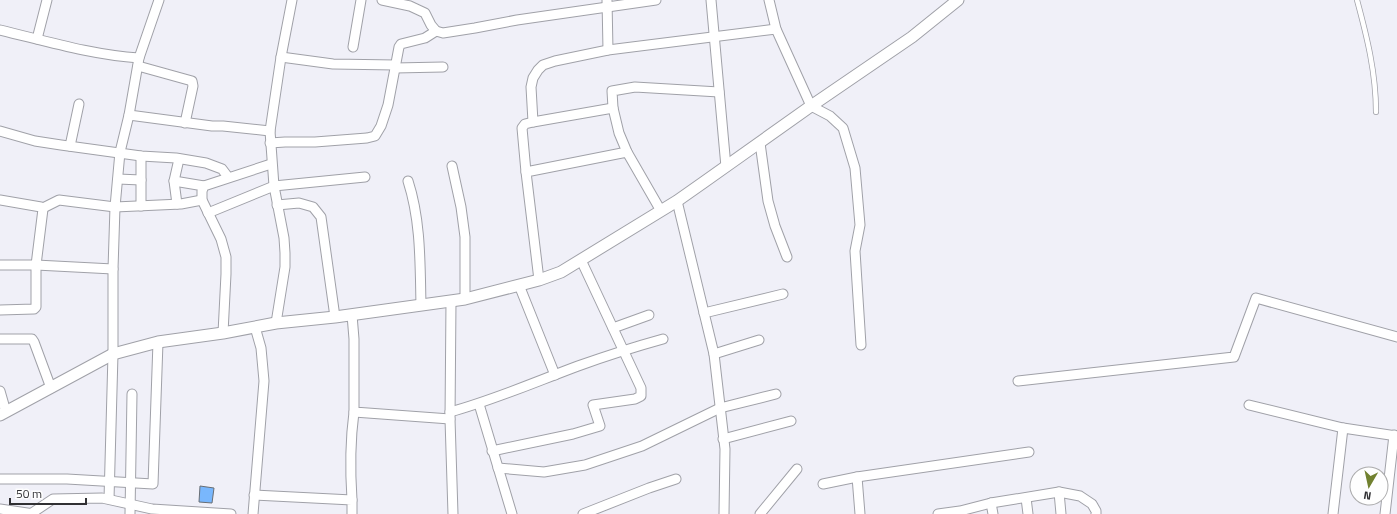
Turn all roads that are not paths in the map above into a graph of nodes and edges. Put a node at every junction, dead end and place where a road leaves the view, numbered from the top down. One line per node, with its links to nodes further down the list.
1 (47, 0): 16 (street)
2 (159, 0): 20 (street)
3 (292, 0): 19 (street)
4 (361, 0): 17 (street)
5 (382, 0): 14 (street)
6 (656, 0): 11 (street)
7 (711, 0): 15 (street)
8 (769, 0): 12 (street)
9 (957, 0): 25 (street)
10 (1357, 0): 27 (lane)
11 (608, 4): 14 (street); 18 (street)
12 (776, 29): 15 (street); 25 (street)
13 (0, 30): 16 (street)
14 (436, 31): 21 (street)
15 (714, 37): 18 (street); 23 (street)
16 (37, 39): 20 (street)
17 (353, 47)
18 (608, 50): 29 (street)
19 (281, 57): 21 (street); 32 (street)
20 (139, 62): 28 (street); 30 (street)
21 (395, 67): 22 (street); 33 (street)
22 (443, 67)
23 (719, 92): 26 (street); 42 (street)
24 (79, 104): 35 (street)
25 (811, 106): 34 (street); 87 (street)
26 (613, 108): 29 (street); 37 (street)
27 (1376, 112)
28 (129, 115): 30 (street); 36 (street)
29 (533, 122): 43 (street)
30 (185, 123): 32 (street)
31 (0, 131): 35 (street)
32 (270, 131): 33 (street)
33 (270, 143): 40 (street)
34 (760, 143): 42 (street); 62 (street)
35 (70, 146): 36 (street)
36 (120, 152): 38 (street); 46 (street)
37 (627, 152): 43 (street); 60 (street)
38 (140, 156): 39 (street); 47 (street)
39 (179, 159): 44 (street); 48 (street)
40 (271, 164): 44 (street); 51 (street)
41 (452, 166): 70 (street)
42 (726, 167): 54 (street)
43 (526, 172): 67 (street)
44 (228, 177): 50 (street)
45 (365, 177): 51 (street)
46 (118, 179): 47 (street); 58 (street)
47 (141, 180): 57 (street)
48 (174, 181): 50 (street); 55 (street)
49 (408, 181): 72 (street)
50 (204, 186): 53 (street)
51 (274, 186): 56 (street); 61 (street)
52 (0, 200): 59 (street)
53 (202, 200): 55 (street); 61 (street)
54 (677, 201): 60 (street); 75 (street)
55 (177, 204): 57 (street)
56 (277, 205): 77 (street); 78 (street)
57 (141, 206): 58 (street)
58 (115, 207): 59 (street); 66 (street)
59 (43, 208): 65 (street)
60 (661, 211): 63 (street)
61 (208, 213): 81 (street)
62 (787, 258)
63 (581, 260): 67 (street); 80 (street)
64 (0, 265): 65 (street)
65 (36, 265): 66 (street); 73 (street)
66 (113, 269): 89 (street)
67 (539, 280): 68 (street)
68 (519, 285): 70 (street); 91 (street)
69 (783, 294): 75 (street)
70 (465, 299): 71 (street)
71 (451, 301): 72 (street); 102 (street)
72 (420, 305): 74 (street)
73 (0, 310)
74 (352, 314): 77 (street); 100 (street)
75 (704, 314): 90 (street)
76 (649, 315): 80 (street)
77 (335, 317): 78 (street)
78 (276, 323): 79 (street)
79 (255, 327): 81 (street); 118 (street)
80 (613, 328): 88 (street)
81 (223, 333): 86 (street)
82 (1397, 337): 92 (street)
83 (0, 339): 93 (street)
84 (663, 339): 88 (street)
85 (760, 340): 90 (street)
86 (158, 342): 89 (street); 115 (street)
87 (861, 345)
88 (623, 350): 91 (street); 107 (street)
89 (113, 354): 93 (street); 114 (street)
90 (714, 354): 99 (street)
91 (555, 375): 97 (street)
92 (1018, 381)
93 (50, 388): 101 (street)
94 (0, 391): 101 (street)
95 (132, 394): 115 (street)
96 (776, 394): 99 (street)
97 (479, 404): 102 (street); 107 (street)
98 (1249, 406): 104 (street)
99 (720, 408): 106 (street); 109 (street)
100 (354, 412): 102 (street); 121 (street)
101 (3, 413)
102 (450, 416): 132 (street)
103 (791, 421): 106 (street)
104 (1343, 428): 105 (street); 143 (street)
105 (1395, 436): 144 (street)
106 (723, 438): 135 (street)
107 (492, 451): 109 (street)
108 (1029, 452): 111 (street)
109 (498, 468): 133 (street)
110 (797, 469): 136 (street)
111 (857, 477): 116 (street); 137 (street)
112 (0, 479): 114 (street)
113 (676, 479): 134 (street)
114 (109, 482): 115 (street); 120 (street)
115 (130, 482): 123 (street)
116 (823, 484)
117 (1059, 492): 119 (street); 141 (street); 142 (street)
118 (254, 495): 121 (street); 130 (street)
119 (1026, 498): 122 (street); 140 (street)
120 (109, 499): 123 (street); 127 (street)
121 (352, 500): 131 (street)
122 (991, 503): 126 (street); 139 (street)
123 (130, 504): 125 (street); 128 (street)
124 (1, 511): 127 (street)
125 (152, 511): 129 (street)
126 (960, 513): 138 (street)
127 (33, 514)
128 (130, 514)
129 (231, 514)
130 (253, 514)
131 (352, 514)
132 (452, 514)
133 (512, 514)
134 (583, 514)
135 (724, 514)
136 (760, 514)
137 (860, 514)
138 (938, 514)
139 (993, 514)
140 (1028, 514)
141 (1061, 514)
142 (1096, 514)
143 (1333, 514)
144 (1385, 514)

